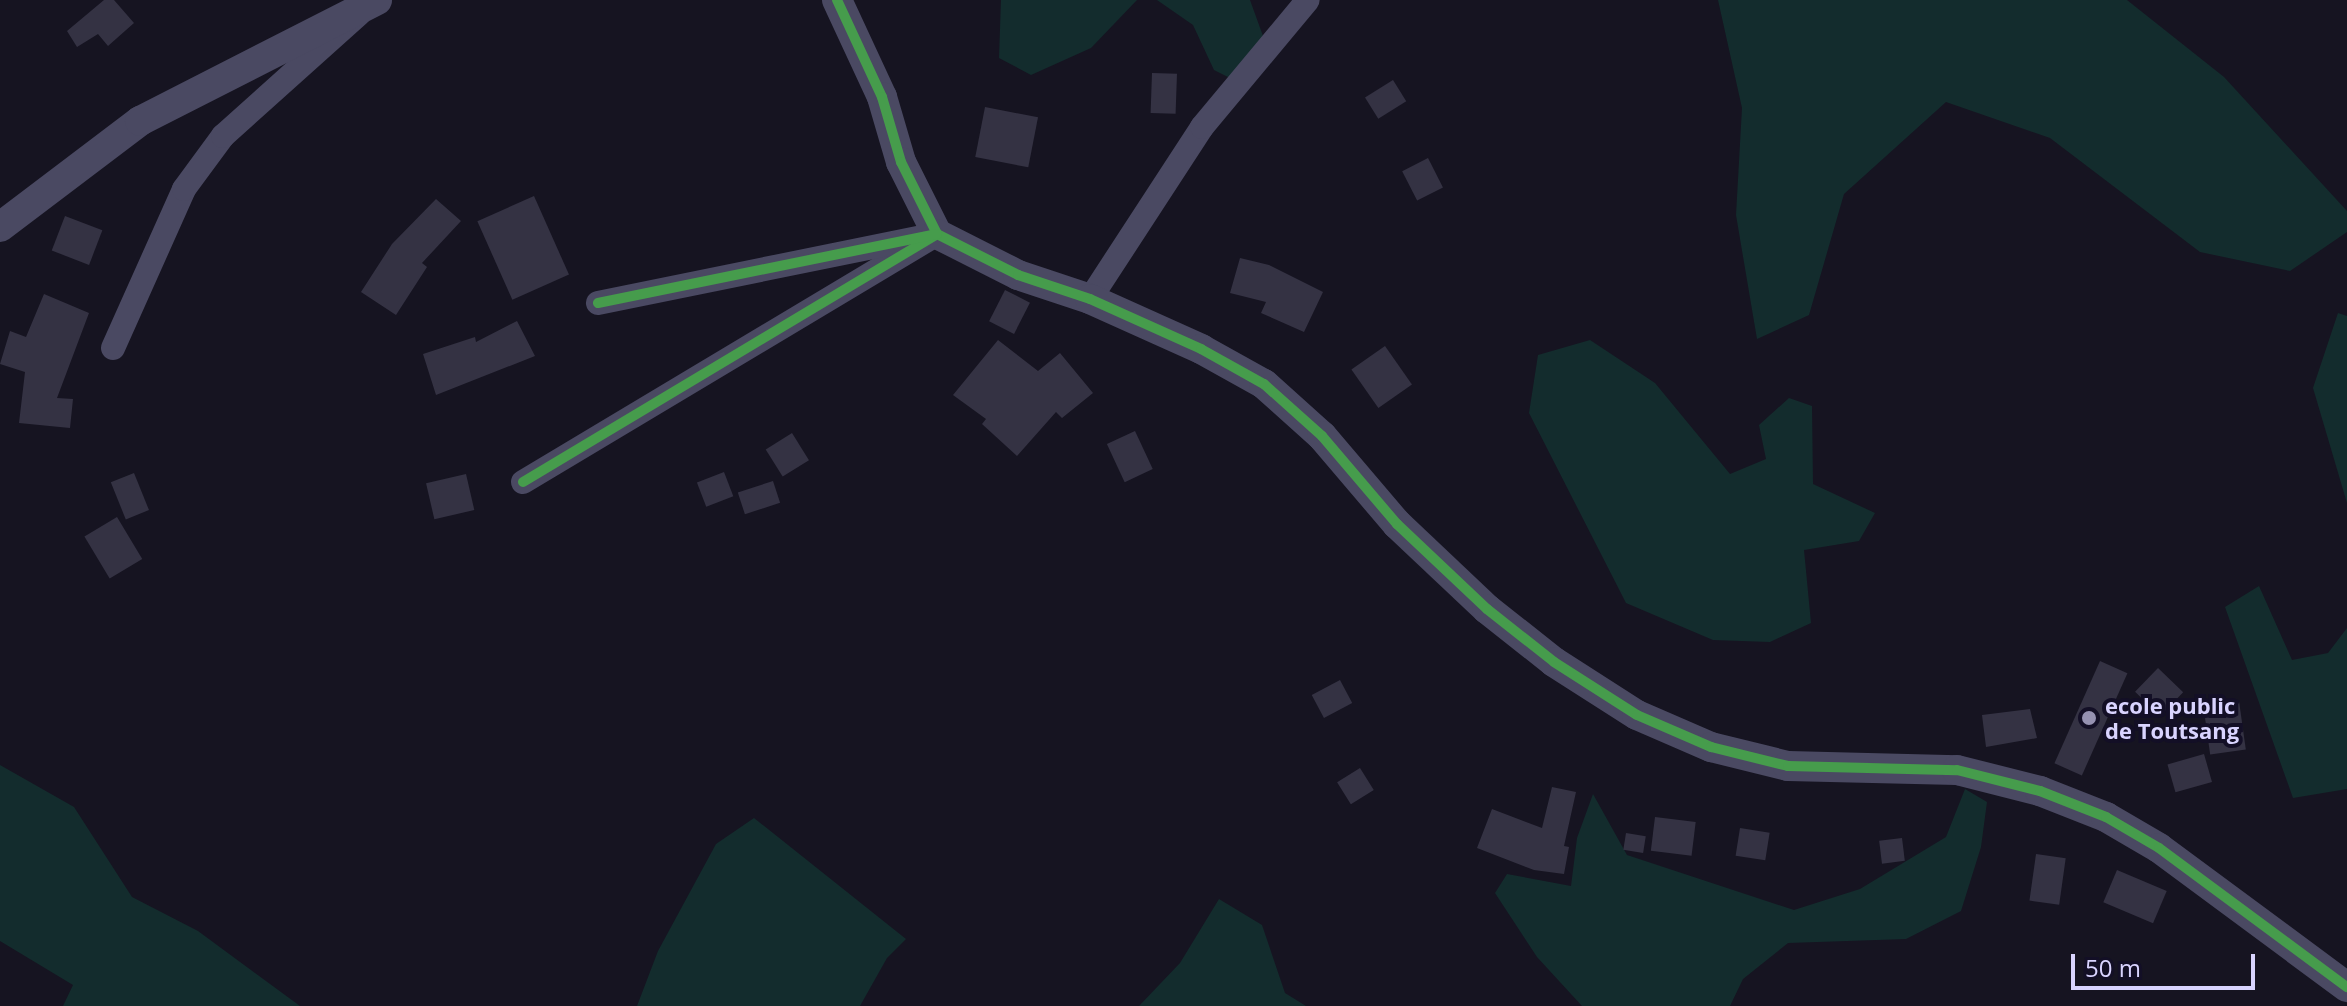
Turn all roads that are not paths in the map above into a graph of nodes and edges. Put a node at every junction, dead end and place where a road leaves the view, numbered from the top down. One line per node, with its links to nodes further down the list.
1 (837, 0): 5 (street)
2 (1308, 0): 6 (street)
3 (373, 2): 4 (street); 8 (street)
4 (0, 227)
5 (937, 234): 6 (street); 7 (street); 9 (street)
6 (1090, 299): 10 (street)
7 (598, 303)
8 (113, 348)
9 (523, 482)
10 (2347, 987)

